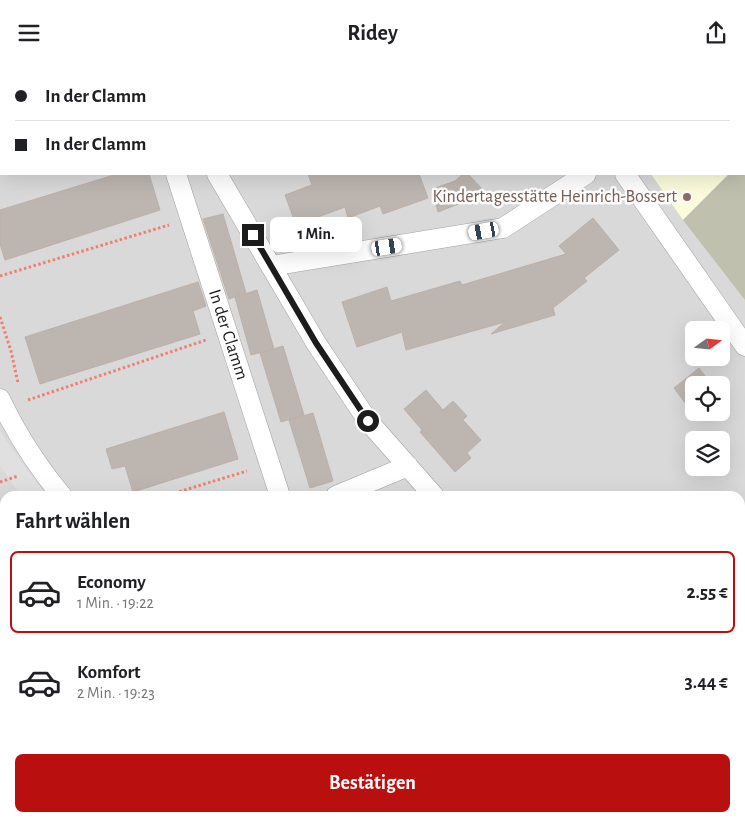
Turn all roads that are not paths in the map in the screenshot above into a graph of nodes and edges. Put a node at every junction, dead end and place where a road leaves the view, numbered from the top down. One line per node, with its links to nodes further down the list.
1 (176, 175): 10 (street, In der Clamm)
2 (218, 175): 5 (street)
3 (584, 175): 5 (street)
4 (626, 175): 6 (street)
5 (271, 266): 8 (street)
6 (745, 345)
7 (0, 399): 9 (street)
8 (408, 466): 11 (street); 12 (street)
9 (58, 491)
10 (278, 491)
11 (348, 491)
12 (430, 491)

